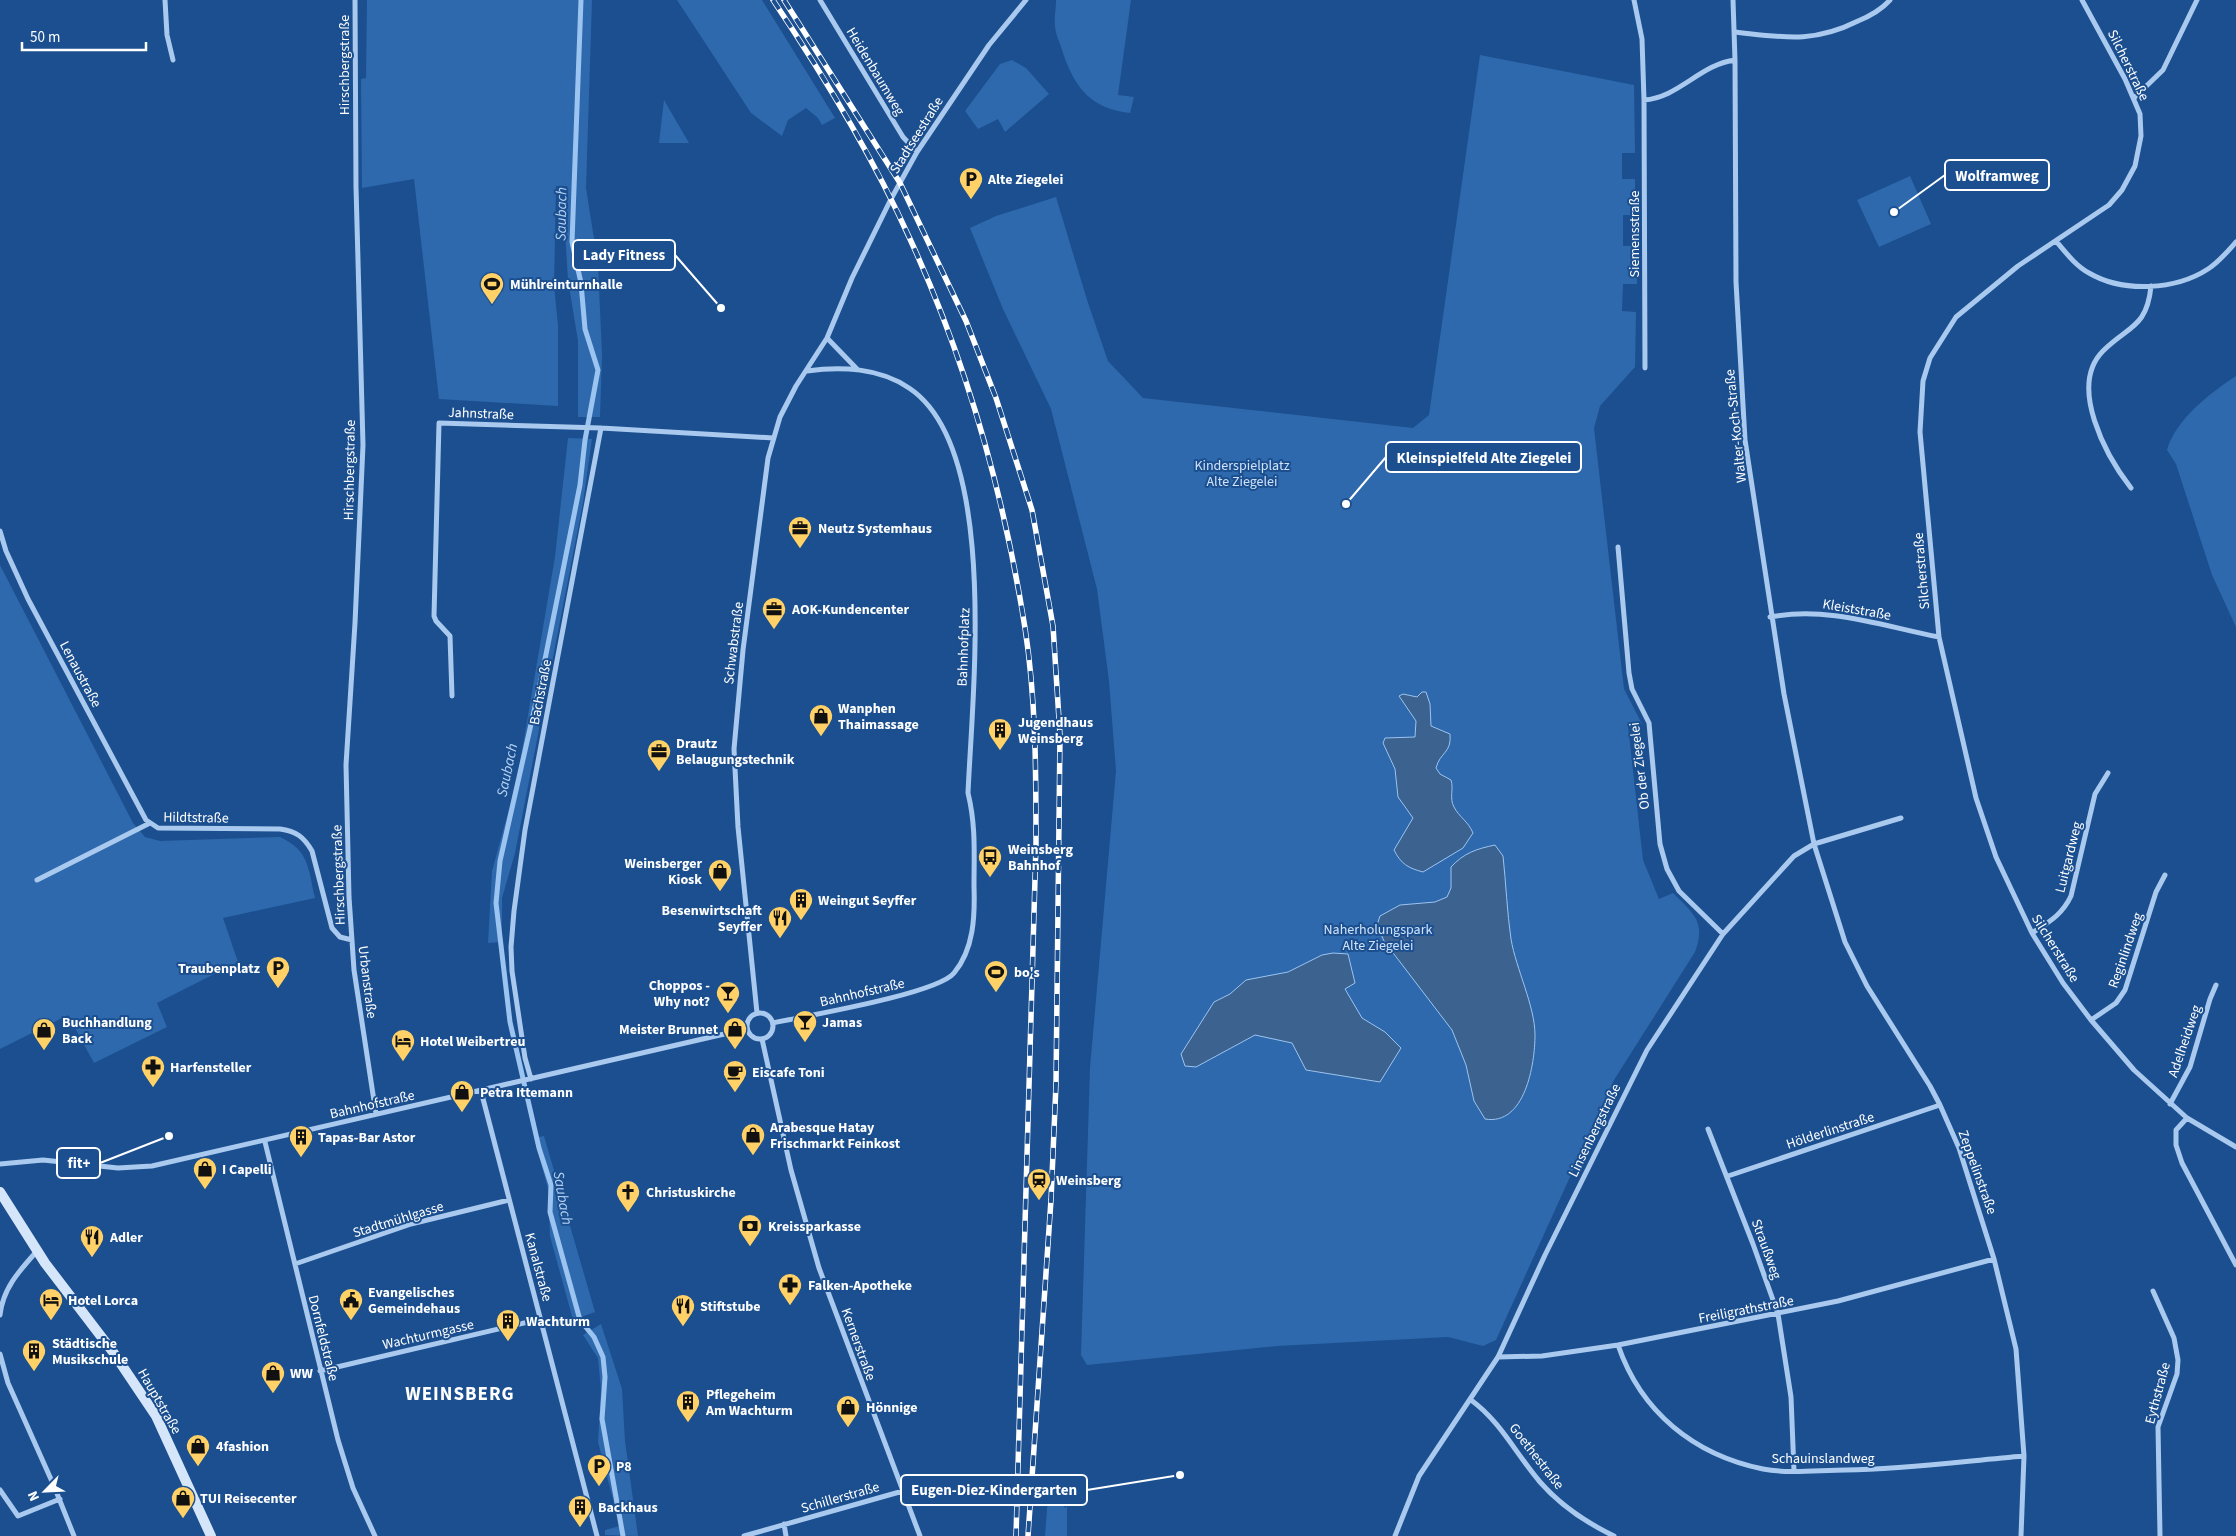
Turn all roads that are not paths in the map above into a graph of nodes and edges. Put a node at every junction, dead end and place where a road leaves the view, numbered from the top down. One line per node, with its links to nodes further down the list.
1 (165, 0): 11 (street)
2 (355, 0): 41 (street, Hirschbergstraße)
3 (820, 0): 15 (street, Heidenbaumweg)
4 (1026, 0): 15 (street, Stadtseestraße)
5 (1634, 0): 14 (street, Siemensstraße)
6 (1733, 0): 10 (street, Walter-Koch-Straße)
7 (1890, 0): 10 (street)
8 (2082, 0): 13 (street, Silcherstraße)
9 (2197, 0): 13 (street)
10 (1734, 32): 12 (street, Walter-Koch-Straße)
11 (173, 60)
12 (1735, 60): 14 (street); 29 (street, Walter-Koch-Straße)
13 (2134, 98): 16 (street, Silcherstraße)
14 (1644, 100): 21 (street, Siemensstraße)
15 (917, 152): 19 (street, Stadtseestraße)
16 (2056, 241): 18 (street); 30 (street, Silcherstraße)
17 (2236, 242): 18 (street)
18 (2151, 286): 26 (street)
19 (845, 294): 20 (street, Schwabstraße)
20 (827, 338): 22 (street, Bahnhofplatz); 23 (street, Schwabstraße)
21 (1645, 368)
22 (858, 369): 23 (street, Bahnhofplatz); 42 (street, Bahnhofplatz)
23 (807, 371): 25 (street, Schwabstraße)
24 (601, 428): 25 (street, Jahnstraße); 31 (street, Jahnstraße); 49 (street, Bachstraße)
25 (773, 438): 44 (street, Schwabstraße)
26 (2131, 488)
27 (0, 531): 34 (street, Lenaustraße)
28 (1618, 547): 40 (street, Ob der Ziegelei)
29 (1770, 617): 30 (street, Kleiststraße); 36 (street, Walter-Koch-Straße)
30 (1938, 637): 39 (street, Silcherstraße)
31 (452, 696)
32 (2108, 773): 39 (street, Luitgardweg)
33 (1900, 818): 36 (street, Linsenbergstraße)
34 (150, 823): 35 (street, Hildtstraße); 38 (street, Hildtstraße)
35 (305, 840): 41 (street, Urbanstraße)
36 (1814, 844): 40 (street, Linsenbergstraße); 52 (street, Zeppelinstraße)
37 (2165, 875): 45 (street, Reginlindweg)
38 (38, 880)
39 (2032, 933): 45 (street, Silcherstraße)
40 (1723, 934): 72 (street, Linsenbergstraße)
41 (352, 940): 53 (street, Urbanstraße)
42 (953, 974): 46 (street, Bahnhofstraße)
43 (2216, 985): 51 (street, Adelheidweg)
44 (757, 1013): 46 (street); 47 (street)
45 (2091, 1020): 51 (street, Silcherstraße)
46 (773, 1023): 48 (street)
47 (746, 1029): 48 (street); 49 (street, Bahnhofstraße)
48 (762, 1039): 79 (street, Kernerstraße)
49 (529, 1080): 50 (street, Bahnhofstraße)
50 (481, 1091): 53 (street, Bahnhofstraße); 61 (street, Kanalstraße)
51 (2170, 1104): 54 (street, Silcherstraße)
52 (1940, 1105): 59 (street, Hölderlinstraße); 63 (street, Zeppelinstraße)
53 (376, 1114): 56 (street, Bahnhofstraße)
54 (2187, 1118): 57 (street, Silcherstraße); 65 (street)
55 (1708, 1129): 59 (street, Straußweg)
56 (265, 1142): 58 (street, Bahnhofstraße); 64 (street, Dornfeldstraße)
57 (2236, 1147)
58 (0, 1164)
59 (1728, 1176): 67 (street, Straußweg)
60 (0, 1192): 62 (street, Hauptstraße)
61 (509, 1200): 64 (street, Stadtmühlgasse); 69 (street, Kanalstraße)
62 (37, 1251): 68 (street); 83 (street, Hauptstraße)
63 (1994, 1259): 67 (street, Freiligrathstraße); 76 (street, Zeppelinstraße)
64 (295, 1264): 74 (street, Dornfeldstraße)
65 (2236, 1265)
66 (2153, 1290): 92 (street, Eythstraße)
67 (1778, 1314): 70 (street, Freiligrathstraße); 77 (street, Straußweg)
68 (0, 1315)
69 (541, 1319): 74 (street, Wachturmgasse); 85 (street, Kanalstraße)
70 (1618, 1346): 72 (street, Freiligrathstraße); 77 (street, Schauinslandweg)
71 (0, 1354): 73 (street)
72 (1498, 1357): 75 (street, Linsenbergstraße)
73 (1, 1367): 80 (street)
74 (320, 1371): 84 (street, Dornfeldstraße)
75 (1471, 1400): 89 (street, Linsenbergstraße); 90 (street, Goethestraße)
76 (2024, 1456): 77 (street, Schauinslandweg); 91 (street, Zeppelinstraße)
77 (1794, 1471)
78 (0, 1490): 80 (street)
79 (903, 1491): 81 (street, Schillerstraße); 88 (street, Kernerstraße)
80 (60, 1499): 82 (street)
81 (784, 1524): 86 (street, Schillerstraße); 87 (street)
82 (74, 1536)
83 (211, 1536)
84 (375, 1536)
85 (597, 1536)
86 (744, 1536)
87 (786, 1536)
88 (920, 1536)
89 (1395, 1536)
90 (1614, 1536)
91 (2021, 1536)
92 (2160, 1536)

